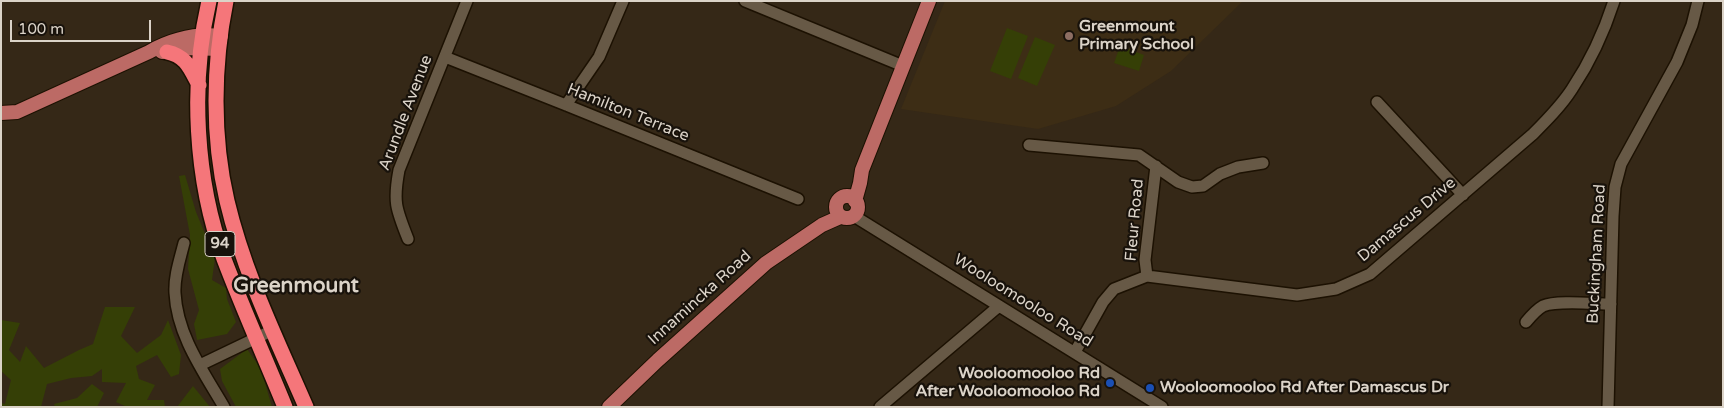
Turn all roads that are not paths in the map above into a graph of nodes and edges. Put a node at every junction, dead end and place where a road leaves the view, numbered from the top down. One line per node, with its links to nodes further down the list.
1 (209, 1): 9 (highway, 94)
2 (226, 1): 10 (highway, 94)
3 (467, 1): 13 (street, Arundle Avenue)
4 (623, 1): 17 (street)
5 (746, 1): 14 (street)
6 (929, 1): 14 (main road, Innamincka Road)
7 (1614, 1): 22 (street, Damascus Drive)
8 (1698, 1): 28 (street, Buckingham Road)
9 (203, 41): 10 (main road); 11 (main road); 12 (main road); 15 (highway, 94)
10 (220, 42): 31 (highway, 94)
11 (149, 52): 12 (main road); 18 (main road)
12 (167, 52): 15 (highway)
13 (445, 57): 17 (street, Hamilton Terrace); 25 (street, Arundle Avenue)
14 (903, 66): 24 (main road, Innamincka Road)
15 (199, 85): 32 (highway, 94)
16 (1377, 102): 22 (street)
17 (566, 105): 23 (street, Hamilton Terrace)
18 (1, 113)
19 (1028, 145): 21 (street)
20 (1264, 163): 21 (street)
21 (1156, 166): 27 (street, Fleur Road)
22 (1463, 195): 27 (street, Damascus Drive)
23 (798, 200)
24 (848, 208): 29 (street, Wooloomooloo Road); 38 (main road, Innamincka Road)
25 (408, 239)
26 (184, 243): 34 (street)
27 (1147, 276): 33 (street, Damascus Drive)
28 (1611, 304): 30 (street); 41 (street, Buckingham Road)
29 (999, 306): 33 (street, Wooloomooloo Road); 39 (street)
30 (1526, 322)
31 (273, 330): 32 (street); 37 (highway, 94)
32 (256, 338): 34 (street); 36 (highway, 94)
33 (1075, 352): 40 (street, Wooloomooloo Road)
34 (200, 365): 35 (street)
35 (224, 407)
36 (285, 407)
37 (306, 407)
38 (609, 407)
39 (880, 407)
40 (1162, 407)
41 (1608, 407)

